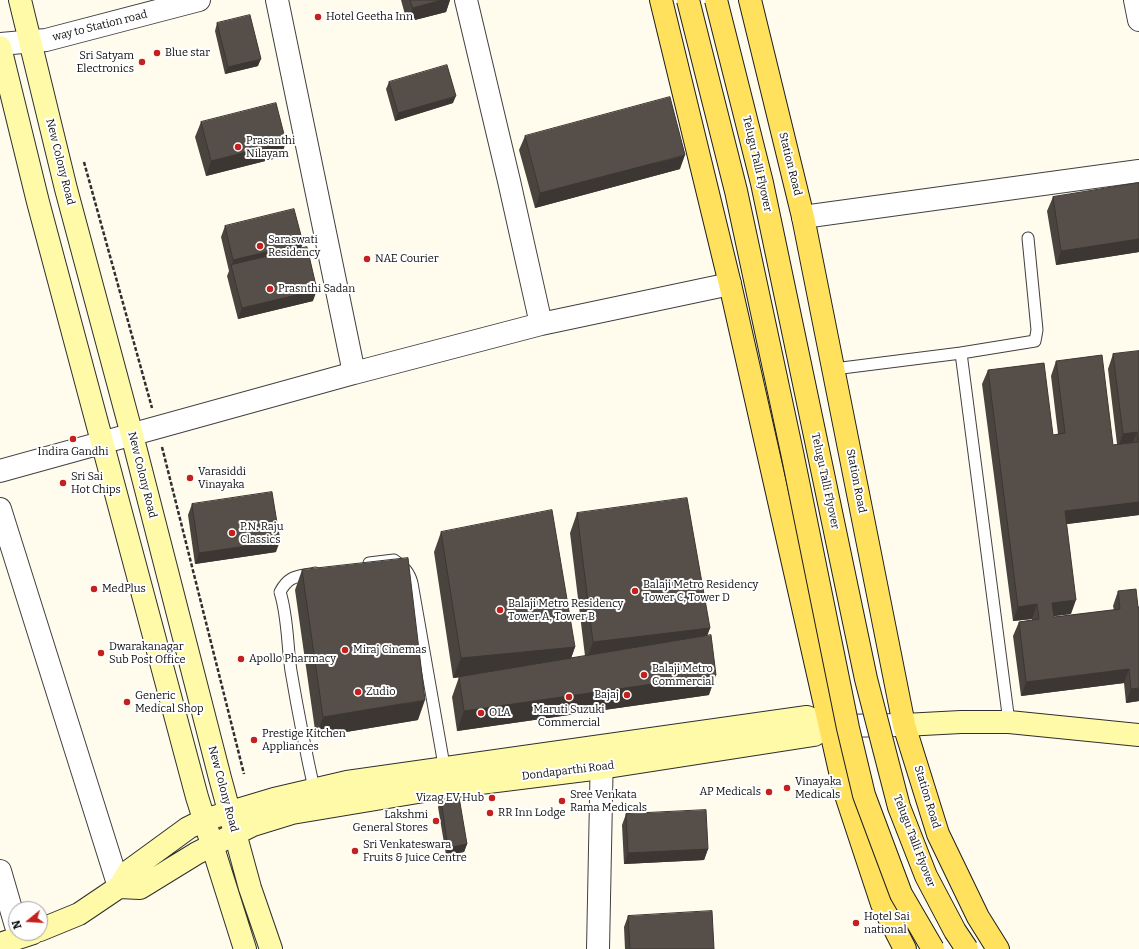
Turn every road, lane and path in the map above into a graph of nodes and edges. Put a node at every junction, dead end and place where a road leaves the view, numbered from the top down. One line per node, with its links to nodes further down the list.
1 (20, 0): 11 (main road, New Colony Road)
2 (199, 0): 11 (street, way to Station road)
3 (277, 0): 22 (street)
4 (466, 0): 19 (street)
5 (661, 0): 18 (main road)
6 (688, 0): 51 (main road, bridge)
7 (716, 0): 52 (main road, Telugu Talli Flyover, bridge)
8 (750, 0): 16 (main road, Station Road)
9 (1135, 0): 10 (street)
10 (1139, 20)
11 (29, 41): 12 (street, way to Station road); 24 (main road, New Colony Road)
12 (0, 44)
13 (0, 47): 25 (main road)
14 (84, 162): 23 (path)
15 (1139, 171): 16 (street)
16 (803, 217): 21 (main road, Station Road)
17 (1028, 238): 20 (lane)
18 (730, 284): 19 (street); 32 (main road)
19 (541, 324): 22 (street)
20 (962, 353): 21 (lane); 30 (lane)
21 (834, 369): 31 (main road, Station Road)
22 (354, 373): 23 (street)
23 (157, 428): 24 (street); 37 (path)
24 (132, 435): 25 (street); 39 (main road, New Colony Road)
25 (102, 443): 26 (street); 40 (main road)
26 (0, 471)
27 (0, 509): 44 (street)
28 (362, 565): 36 (lane)
29 (323, 572): 38 (lane)
30 (1009, 722): 31 (main road); 33 (main road)
31 (904, 725): 32 (street, Dondaparthi Road); 53 (main road, Station Road)
32 (829, 726): 34 (main road); 35 (main road, Dondaparthi Road); 50 (main road)
33 (1139, 736)
34 (602, 746): 35 (street); 36 (main road)
35 (602, 768): 36 (main road, Dondaparthi Road); 49 (street)
36 (446, 777): 38 (main road, Dondaparthi Road)
37 (245, 781)
38 (316, 799): 39 (main road); 41 (main road, Dondaparthi Road)
39 (229, 811): 40 (main road); 41 (main road, New Colony Road)
40 (204, 820): 42 (main road); 44 (main road)
41 (235, 835): 42 (main road, Dondaparthi Road); 48 (main road, New Colony Road)
42 (212, 846): 44 (main road, Dondaparthi Road); 47 (main road)
43 (0, 871): 45 (street)
44 (119, 887): 46 (main road)
45 (8, 901)
46 (48, 927)
47 (244, 949)
48 (271, 949)
49 (598, 949)
50 (905, 949)
51 (934, 949)
52 (967, 949)
53 (998, 949)

